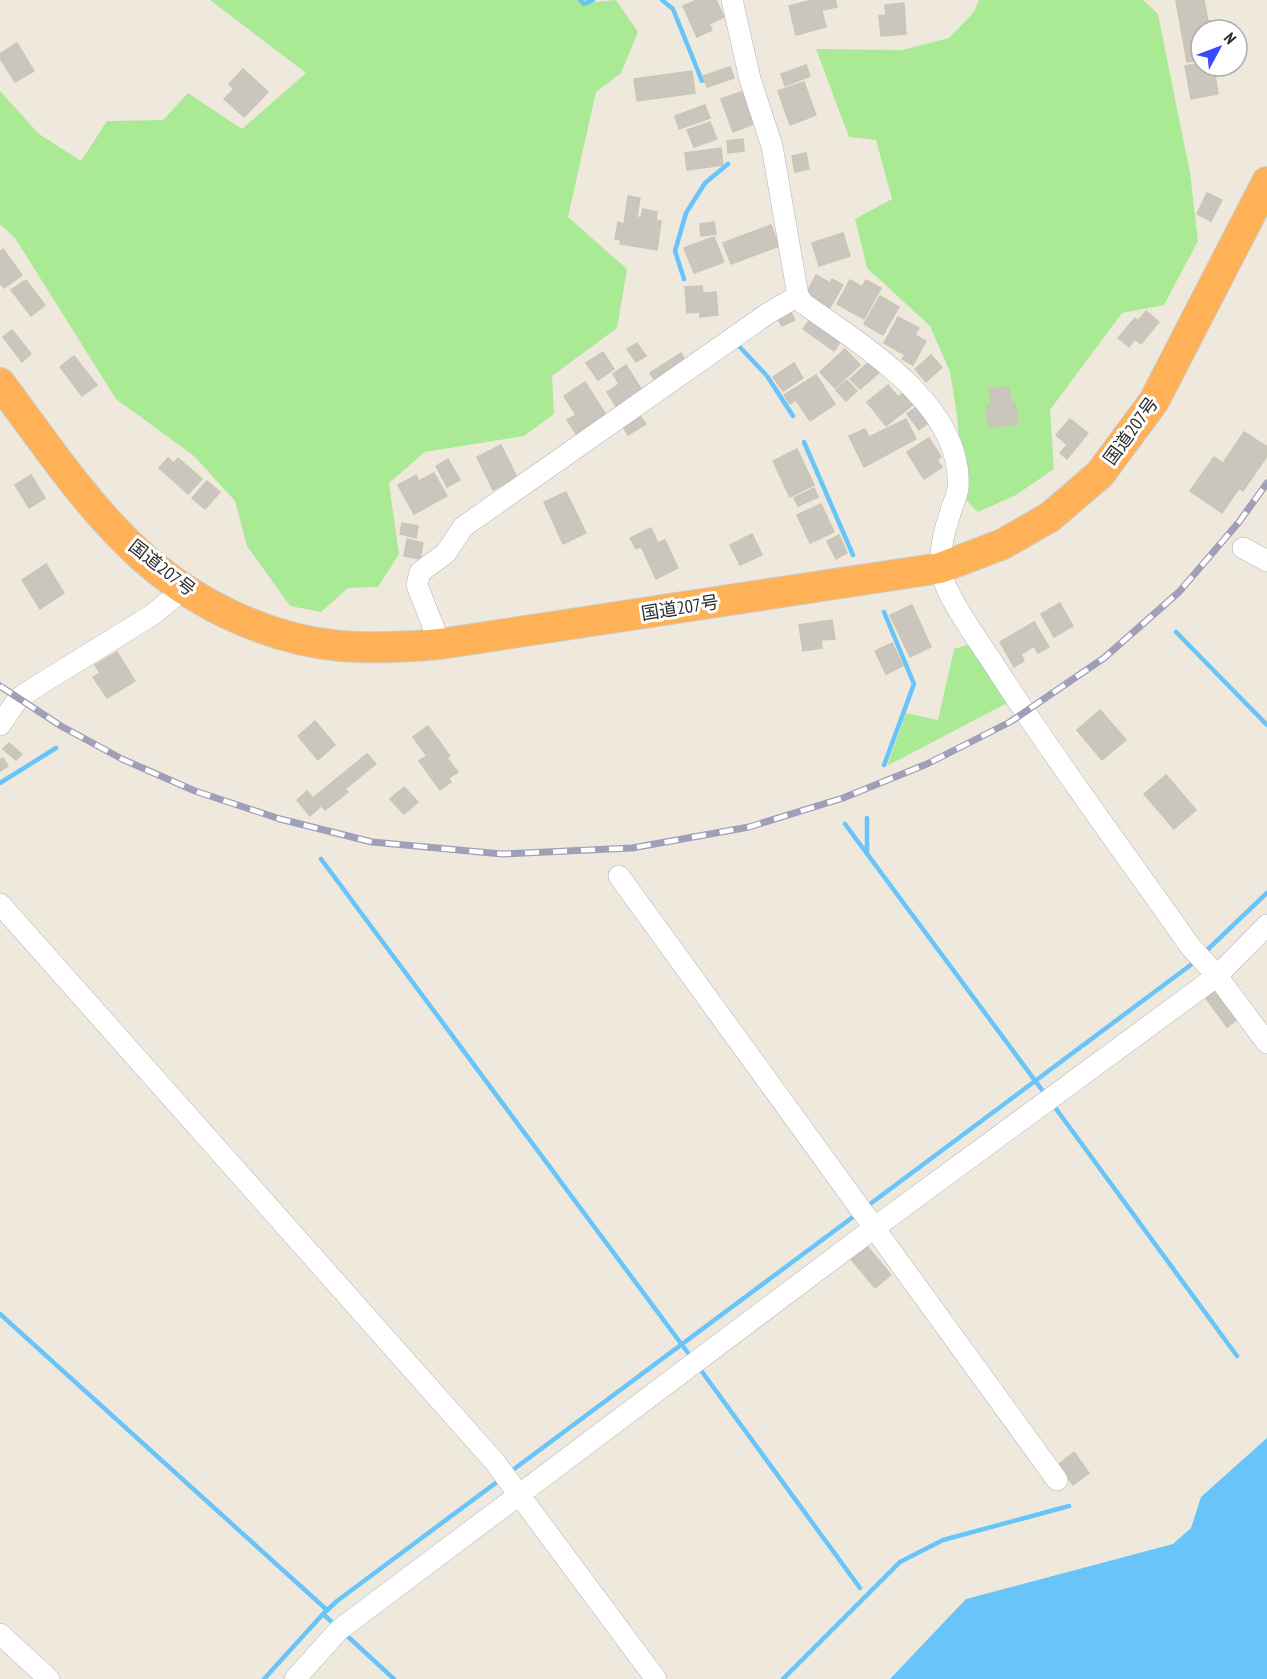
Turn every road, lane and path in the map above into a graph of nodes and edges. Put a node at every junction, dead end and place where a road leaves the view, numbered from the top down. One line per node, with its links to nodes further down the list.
1 (732, 0): 3 (street)
2 (1267, 182): 7 (highway, 国道207号)
3 (798, 296): 7 (street); 9 (street)
4 (0, 383): 8 (highway, 国道207号)
5 (1243, 548): 6 (street)
6 (1267, 561)
7 (940, 568): 9 (highway, 国道207号); 14 (street)
8 (184, 589): 9 (highway, 国道207号); 10 (street)
9 (440, 644)
10 (0, 725)
11 (619, 876): 16 (street)
12 (0, 904): 18 (street)
13 (1267, 925): 14 (street)
14 (1206, 963): 15 (street); 16 (street)
15 (1267, 1043)
16 (866, 1216): 17 (street); 18 (street)
17 (1057, 1480)
18 (511, 1482): 21 (street); 22 (street)
19 (0, 1634): 20 (street)
20 (50, 1679)
21 (296, 1679)
22 (656, 1679)

